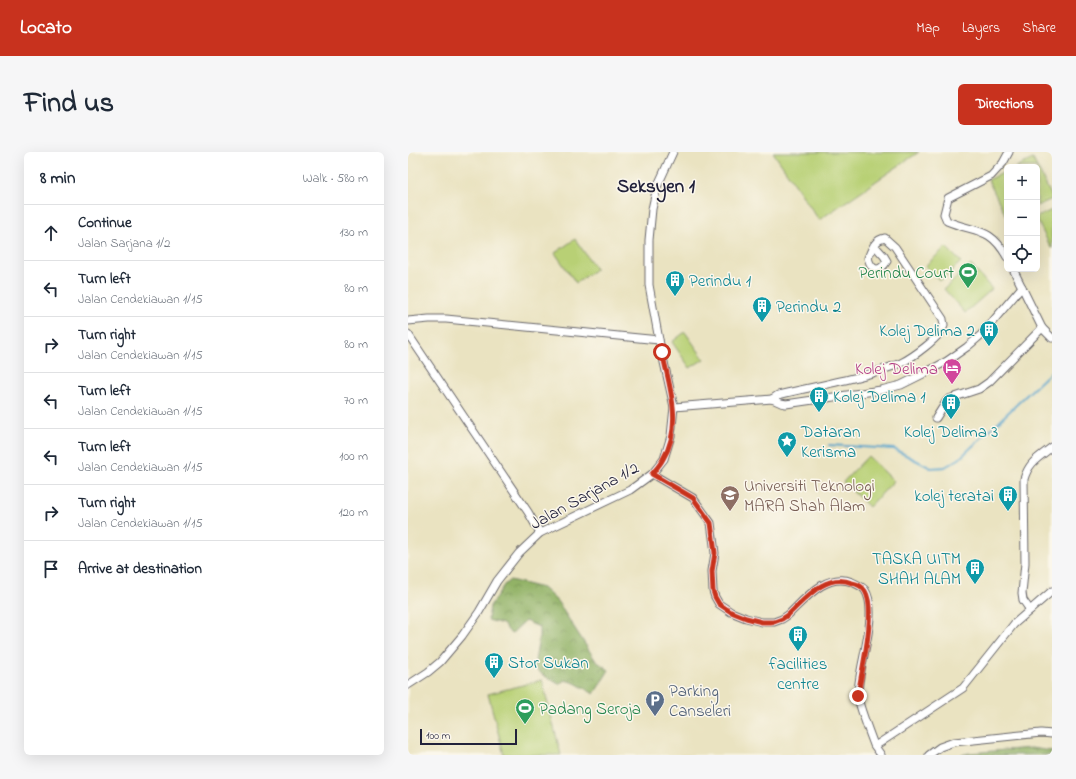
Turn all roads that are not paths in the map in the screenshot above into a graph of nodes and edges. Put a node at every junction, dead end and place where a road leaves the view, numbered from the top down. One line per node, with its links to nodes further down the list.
1 (673, 152): 11 (street, Jalan Sarjana 1/2)
2 (1010, 152): 4 (street)
3 (874, 245): 12 (street)
4 (1004, 252)
5 (1014, 272): 6 (street)
6 (1022, 287): 8 (street); 12 (street)
7 (408, 321): 11 (street)
8 (1042, 328): 10 (street); 14 (street)
9 (408, 334): 17 (street)
10 (1052, 338)
11 (659, 340): 13 (street, Jalan Sarjana 1/2)
12 (772, 399): 13 (street)
13 (674, 407): 16 (street, Jalan Sarjana 1/2)
14 (936, 418)
15 (1052, 448): 19 (street)
16 (652, 474): 17 (street, Jalan Sarjana 1/2); 22 (street)
17 (540, 533): 20 (street, Jalan Sarjana 1/2)
18 (1052, 591): 19 (street)
19 (1030, 610): 22 (street)
20 (408, 685)
21 (1052, 734): 24 (street)
22 (875, 746): 23 (street)
23 (881, 755)
24 (929, 755)

